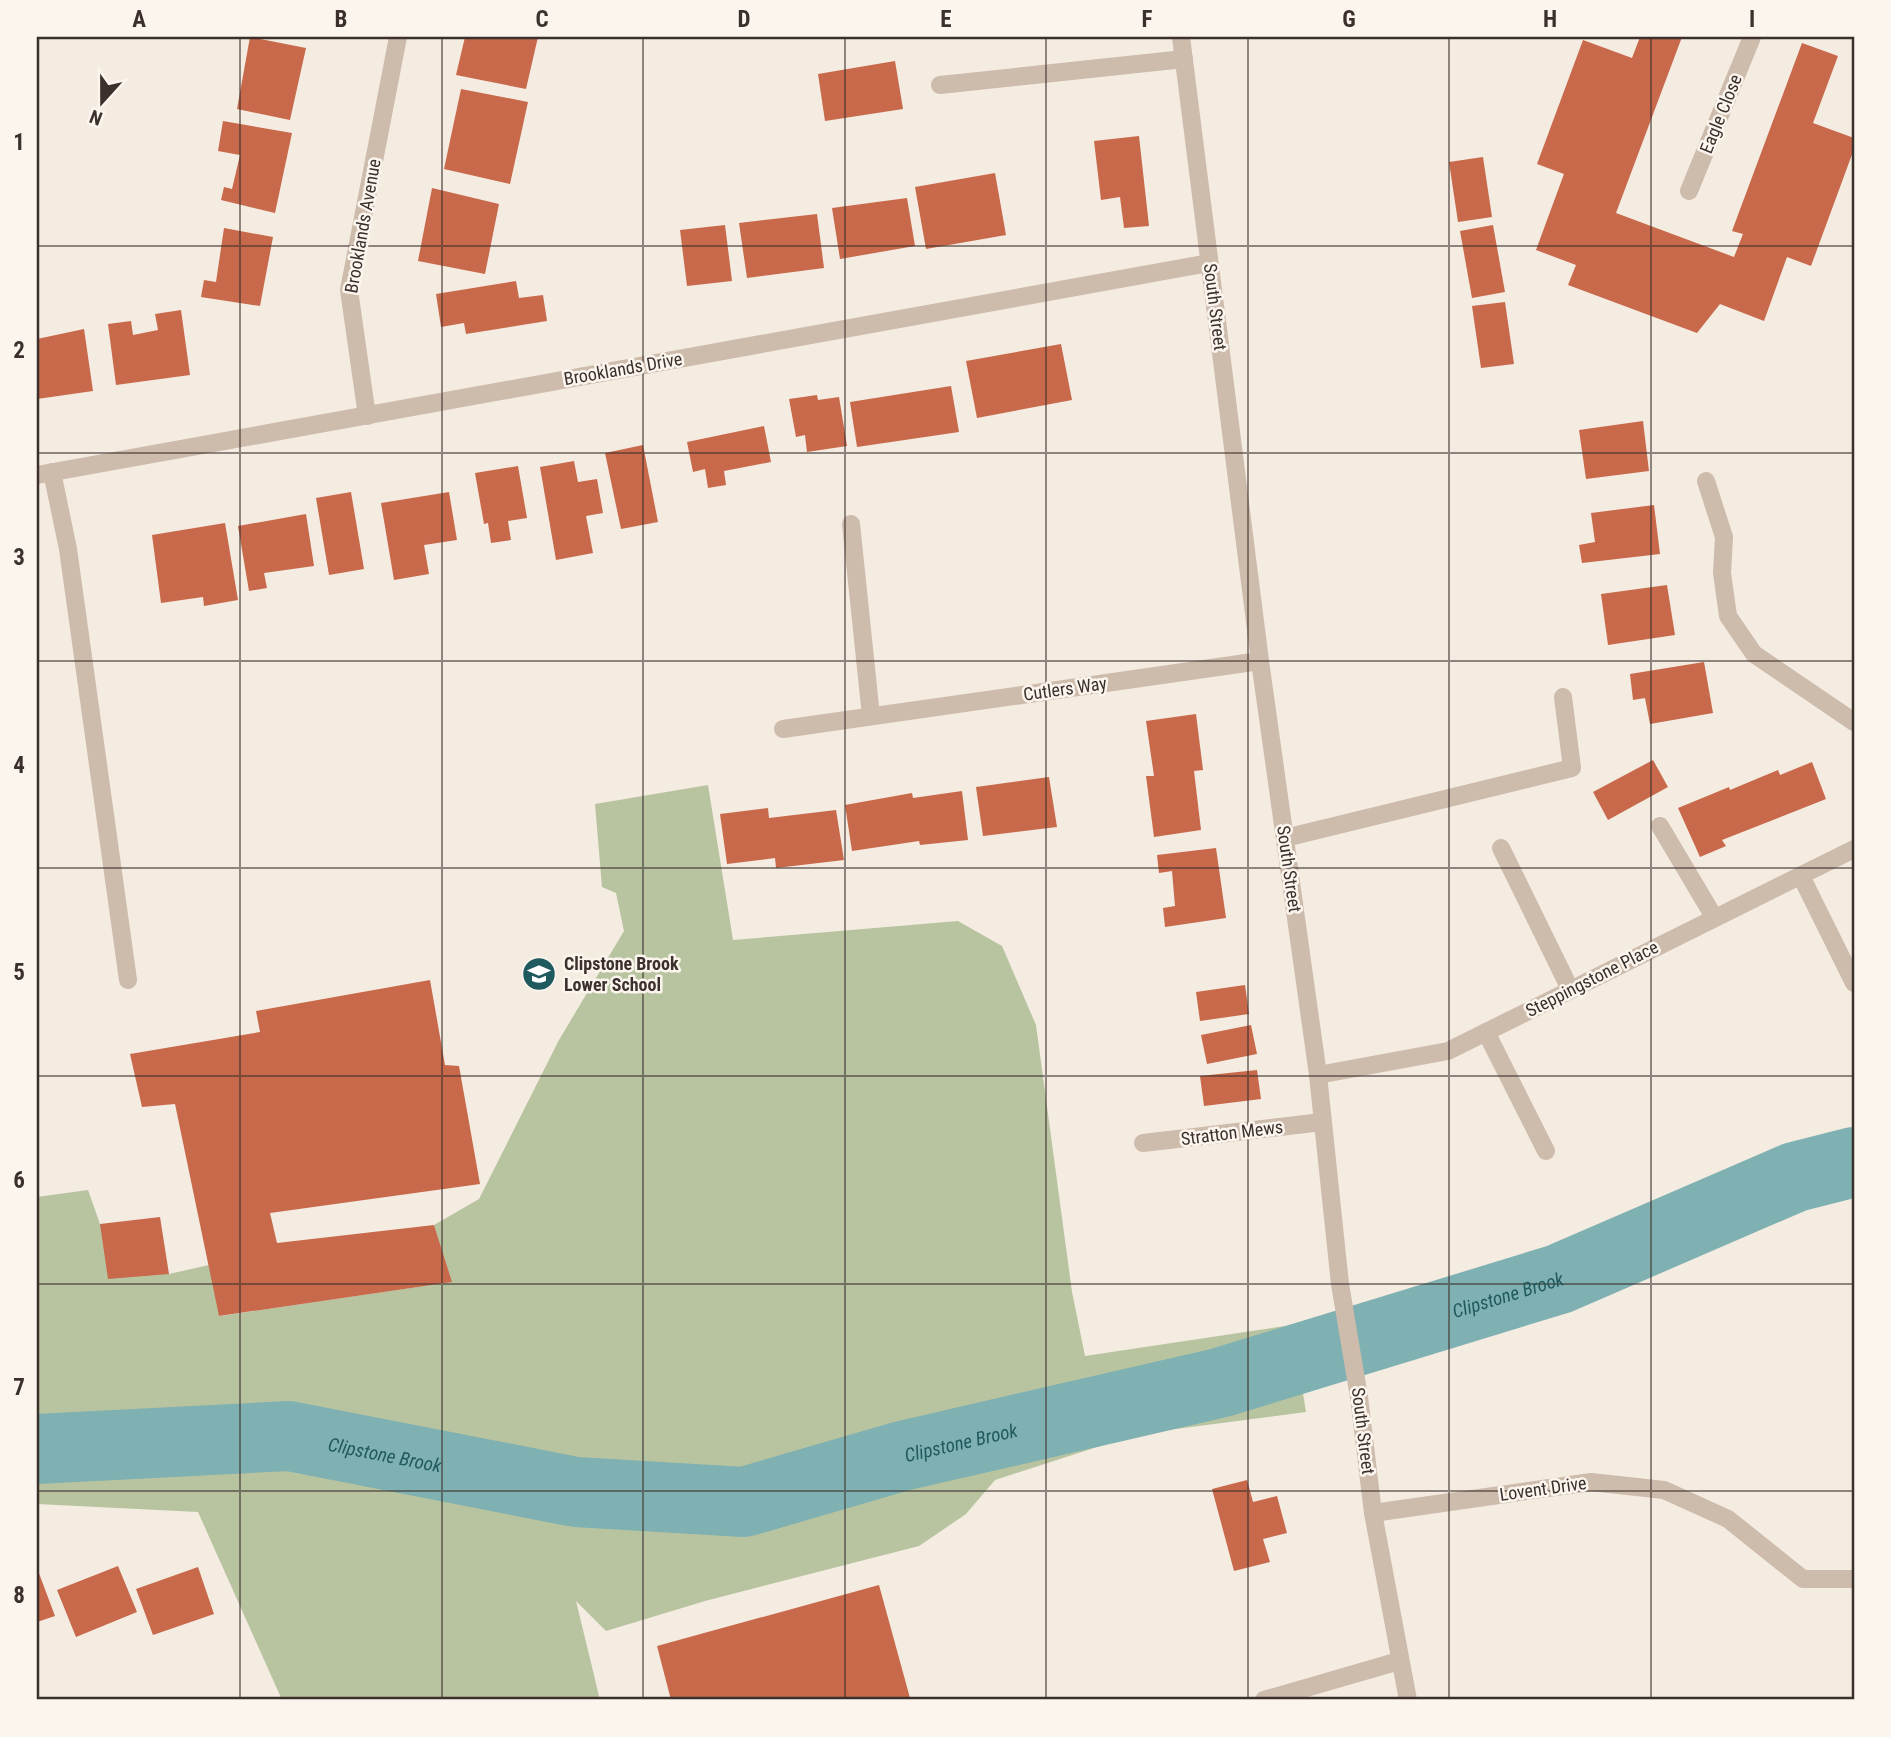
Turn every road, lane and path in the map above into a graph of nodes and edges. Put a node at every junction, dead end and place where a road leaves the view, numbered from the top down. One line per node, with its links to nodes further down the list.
1 (398, 37): 8 (street, Brooklands Avenue)
2 (1181, 37): 4 (street, South Street)
3 (1752, 37): 6 (street, Eagle Close)
4 (1184, 59): 5 (street); 7 (street, South Street)
5 (940, 85)
6 (1689, 191)
7 (1209, 263): 8 (street, Brooklands Drive); 12 (street, South Street)
8 (367, 416): 9 (street, Brooklands Drive)
9 (44, 474): 23 (street)
10 (1706, 481): 15 (street)
11 (851, 524): 14 (street)
12 (1260, 661): 14 (street, Cutlers Way); 18 (street, South Street)
13 (1563, 697): 18 (street)
14 (871, 716): 16 (street, Cutlers Way)
15 (1854, 722)
16 (783, 729)
17 (1660, 826): 22 (street)
18 (1285, 838): 27 (street, South Street)
19 (1501, 848): 25 (street)
20 (1854, 849): 21 (street, Steppingstone Place)
21 (1801, 876): 22 (street, Steppingstone Place); 24 (street)
22 (1714, 917): 25 (street, Steppingstone Place)
23 (128, 980)
24 (1854, 983)
25 (1570, 989): 26 (street, Steppingstone Place)
26 (1486, 1032): 27 (street, Steppingstone Place); 30 (street)
27 (1318, 1075): 28 (street, South Street)
28 (1322, 1122): 29 (street, Stratton Mews); 31 (street, South Street)
29 (1143, 1143)
30 (1546, 1151)
31 (1373, 1513): 32 (street, Lovent Drive); 33 (street, South Street)
32 (1854, 1579)
33 (1399, 1661): 34 (street); 35 (street, South Street)
34 (1264, 1700)
35 (1408, 1700)

